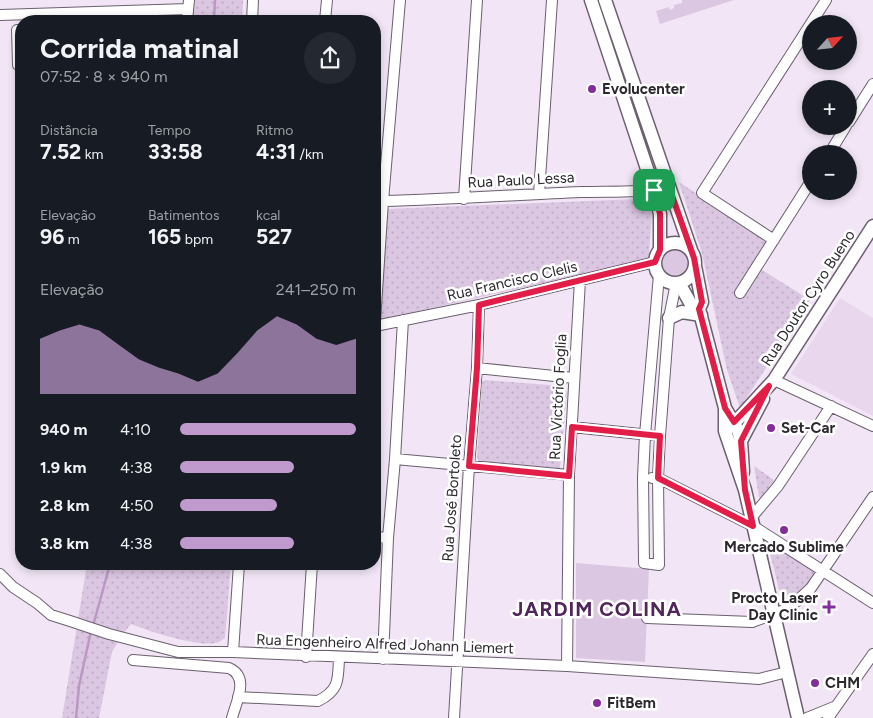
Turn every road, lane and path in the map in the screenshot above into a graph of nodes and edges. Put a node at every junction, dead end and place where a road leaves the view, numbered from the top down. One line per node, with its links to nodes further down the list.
1 (253, 0): 12 (street)
2 (327, 0): 13 (street)
3 (400, 0): 17 (street)
4 (477, 0): 22 (street)
5 (552, 0): 20 (street)
6 (591, 0): 19 (street)
7 (606, 0): 18 (street)
8 (826, 0): 25 (street)
9 (188, 4): 11 (street)
10 (0, 15): 14 (street)
11 (58, 15)
12 (252, 15)
13 (326, 15)
14 (15, 16)
15 (873, 84): 16 (street)
16 (857, 109)
17 (381, 181)
18 (669, 187): 19 (street, Rua Paulo Lessa); 26 (street)
19 (654, 190): 20 (street, Rua Paulo Lessa); 27 (street)
20 (539, 194): 22 (street, Rua Paulo Lessa)
21 (802, 195): 25 (street)
22 (464, 199): 23 (street, Rua Paulo Lessa)
23 (381, 200)
24 (873, 226): 39 (street, Rua Doutor Cyro Bueno)
25 (774, 240): 31 (street)
26 (690, 250): 27 (street); 28 (street)
27 (658, 263): 29 (street, Rua Francisco Clelis); 30 (street); 44 (street)
28 (694, 266): 30 (street); 33 (street)
29 (580, 280): 32 (street, Rua Francisco Clelis); 38 (street, Rua Victório Foglia)
30 (677, 283): 33 (street); 34 (street)
31 (740, 293)
32 (479, 305): 35 (street, Rua Francisco Clelis); 37 (street, Rua José Bortoleto)
33 (700, 312): 34 (street); 43 (street)
34 (669, 318): 45 (street)
35 (403, 320): 36 (street, Rua Francisco Clelis); 47 (street)
36 (381, 325)
37 (477, 368): 38 (street); 48 (street, Rua José Bortoleto)
38 (574, 378): 42 (street, Rua Victório Foglia)
39 (772, 383): 40 (street); 43 (street, Rua Doutor Cyro Bueno); 46 (street, Rua Doutor Cyro Bueno)
40 (832, 406): 41 (street); 54 (street)
41 (873, 426)
42 (572, 427): 44 (street); 49 (street, Rua Victório Foglia)
43 (729, 432): 46 (street); 46 (street); 52 (street)
44 (645, 435): 45 (street); 50 (street)
45 (660, 436): 51 (street)
46 (741, 441): 52 (street)
47 (395, 460): 48 (street); 56 (street)
48 (469, 466): 49 (street); 70 (street, Rua José Bortoleto)
49 (569, 476): 71 (street, Rua Victório Foglia)
50 (643, 477): 51 (street); 51 (street)
51 (658, 478): 54 (street)
52 (745, 490): 54 (street)
53 (873, 497): 59 (street)
54 (752, 522): 59 (street); 62 (street)
55 (381, 537): 56 (street)
56 (388, 538): 69 (street)
57 (239, 570): 64 (street)
58 (312, 570): 66 (street)
59 (824, 572): 61 (street); 62 (street)
60 (0, 574): 64 (street, Rua Engenheiro Alfred Johann Liemert)
61 (873, 603)
62 (774, 614): 63 (street); 72 (street)
63 (648, 618)
64 (233, 652): 66 (street, Rua Engenheiro Alfred Johann Liemert)
65 (873, 654): 74 (street)
66 (306, 657): 67 (street, Rua Engenheiro Alfred Johann Liemert)
67 (339, 657): 69 (street, Rua Engenheiro Alfred Johann Liemert); 73 (street)
68 (133, 660): 73 (street)
69 (383, 660): 70 (street, Rua Engenheiro Alfred Johann Liemert)
70 (457, 663): 71 (street, Rua Engenheiro Alfred Johann Liemert); 76 (street, Rua José Bortoleto)
71 (567, 666): 72 (street, Rua Engenheiro Alfred Johann Liemert)
72 (787, 672): 77 (street)
73 (238, 697): 75 (street)
74 (837, 705): 78 (street); 79 (street)
75 (232, 718)
76 (454, 718)
77 (798, 718)
78 (806, 718)
79 (828, 718)

